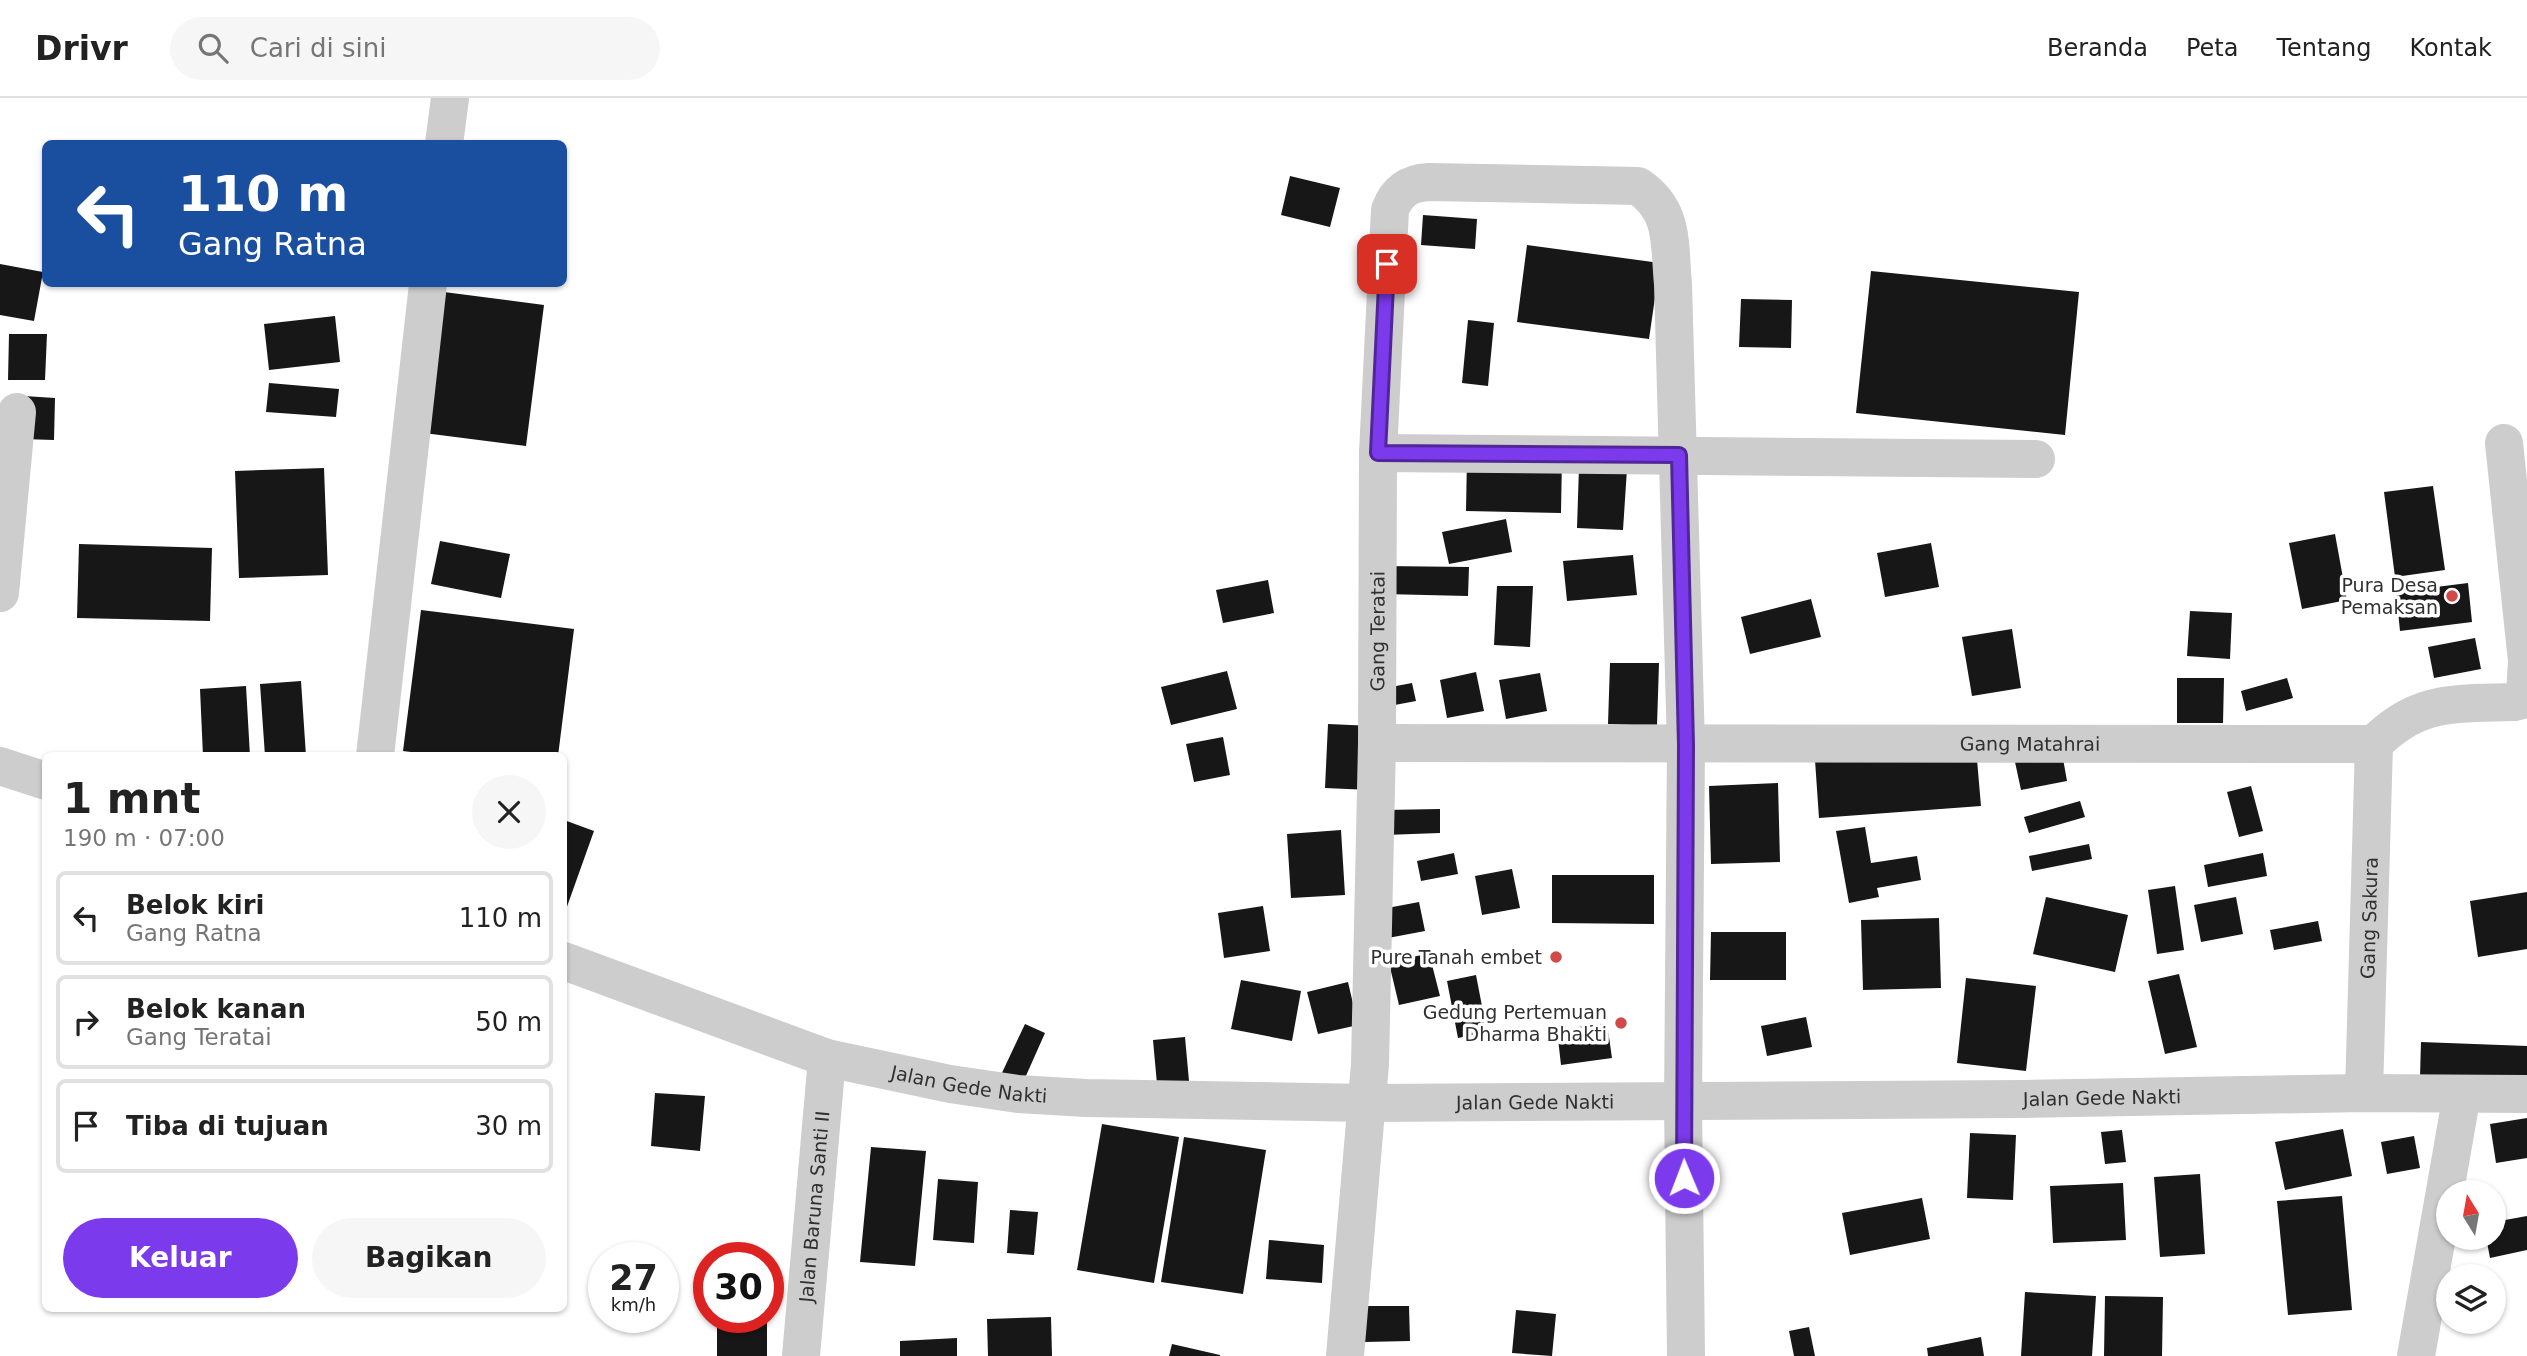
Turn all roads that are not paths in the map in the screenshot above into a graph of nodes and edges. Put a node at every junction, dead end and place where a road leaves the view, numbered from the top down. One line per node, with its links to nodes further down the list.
1 (450, 98): 2 (street)
2 (445, 140)
3 (428, 287): 13 (street)
4 (17, 412): 9 (street)
5 (2504, 443): 11 (street)
6 (1378, 453): 7 (street); 7 (street, Gang Teratai); 10 (street, Gang Teratai)
7 (1679, 455): 8 (street); 12 (street)
8 (2036, 458)
9 (0, 593)
10 (1377, 743): 12 (street, Gang Matahrai); 22 (street, Gang Teratai)
11 (2374, 744): 12 (street, Gang Matahrai); 18 (street, Gang Sakura)
12 (1686, 745): 21 (street)
13 (375, 752)
14 (0, 766): 15 (street)
15 (42, 780)
16 (567, 962): 17 (street, Jalan Gede Nakti)
17 (827, 1058): 22 (street, Jalan Gede Nakti); 23 (street, Jalan Baruna Santi II)
18 (2364, 1093): 19 (street, Jalan Gede Nakti); 21 (street, Jalan Gede Nakti)
19 (2462, 1094): 20 (street, Jalan Gede Nakti); 26 (street)
20 (2527, 1094)
21 (1683, 1102): 22 (street, Jalan Gede Nakti); 25 (street)
22 (1368, 1103): 24 (street, Gang Teratai)
23 (801, 1356)
24 (1345, 1356)
25 (1686, 1356)
26 (2416, 1356)

